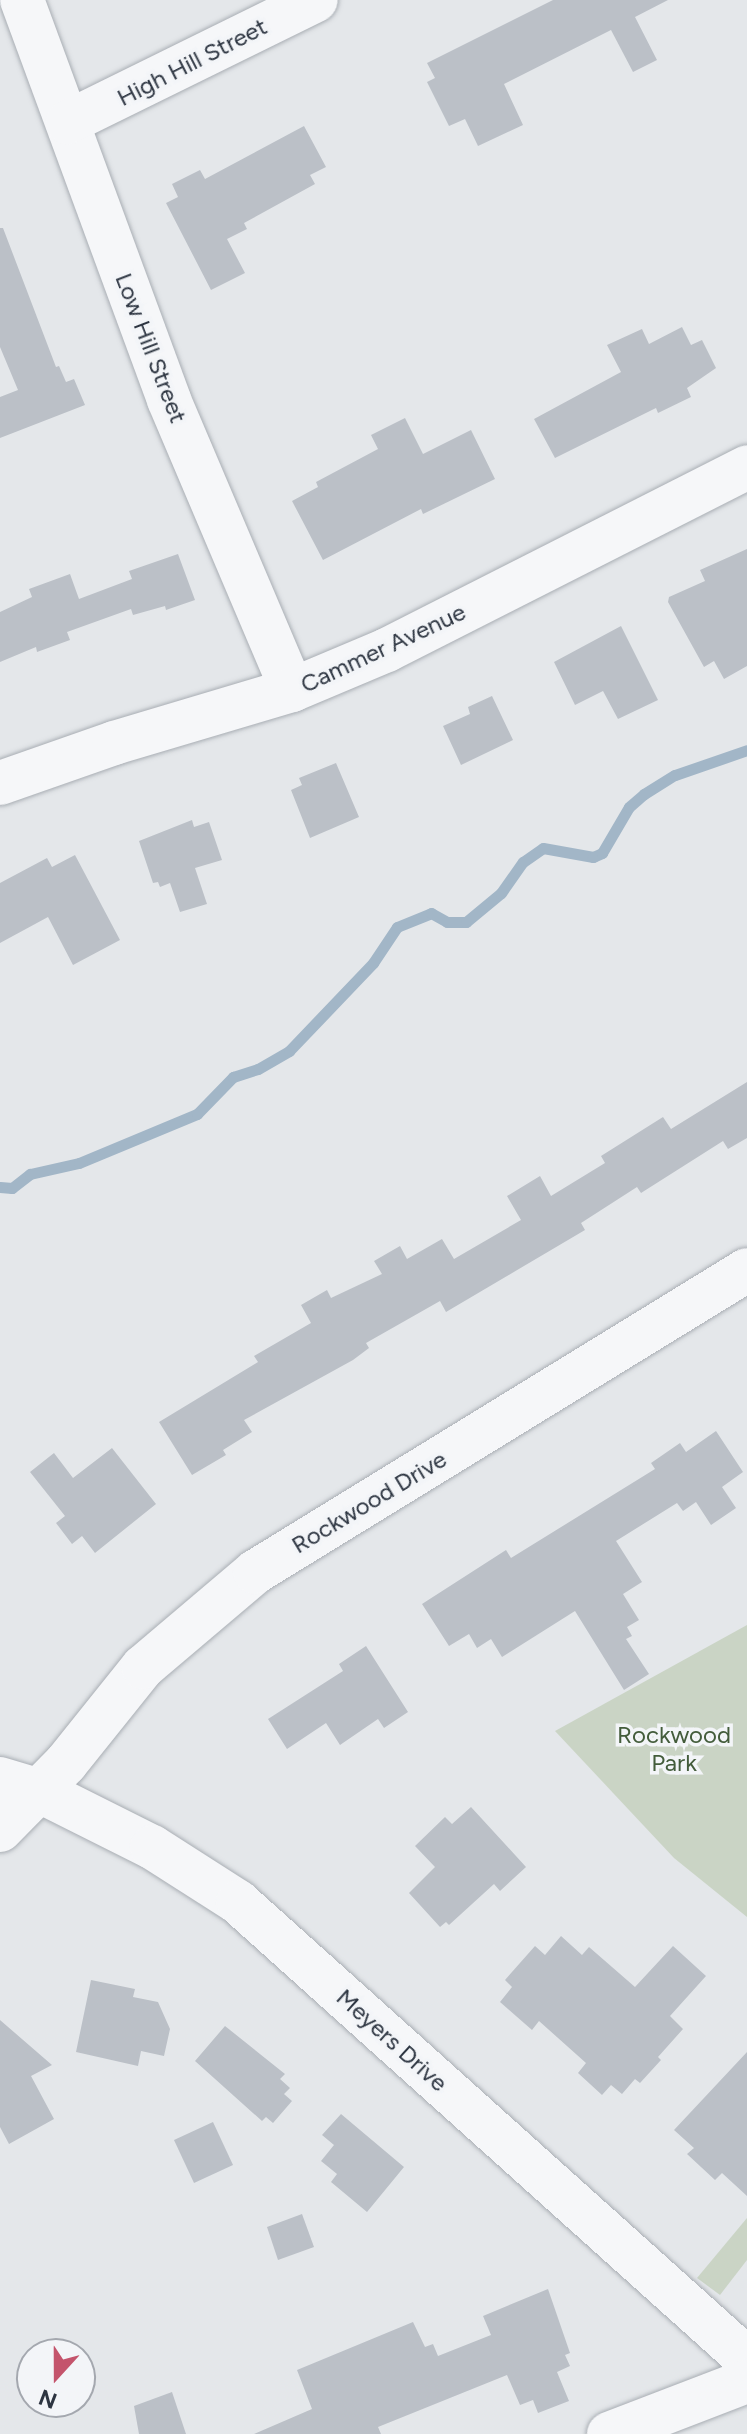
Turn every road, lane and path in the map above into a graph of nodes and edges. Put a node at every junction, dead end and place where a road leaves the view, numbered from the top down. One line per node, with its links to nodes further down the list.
1 (22, 0): 3 (street, Low Hill Street)
2 (316, 0): 3 (street, High Hill Street)
3 (68, 122): 5 (street, Low Hill Street)
4 (747, 467): 5 (street, Cammer Avenue)
5 (292, 690): 6 (street, Cammer Avenue)
6 (0, 783)
7 (747, 1270): 8 (street, Rockwood Drive)
8 (13, 1792): 9 (street, Rockwood Drive); 10 (street, Meyers Drive)
9 (0, 1830)
10 (747, 2359)
11 (747, 2381): 12 (street)
12 (609, 2434)

